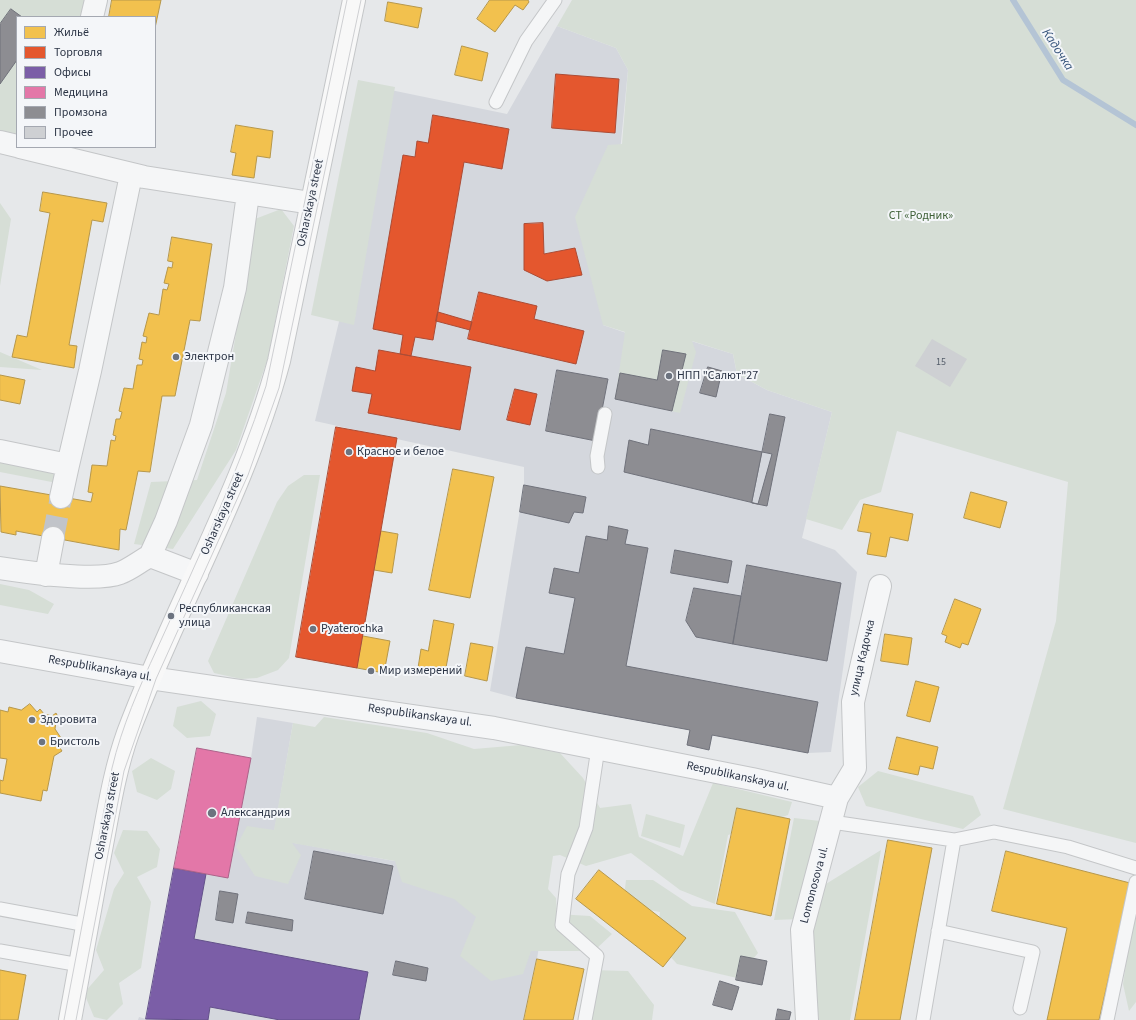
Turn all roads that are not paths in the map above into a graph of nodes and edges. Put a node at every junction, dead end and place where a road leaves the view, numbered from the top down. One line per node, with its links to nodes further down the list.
1 (96, 0): 4 (street)
2 (354, 0): 12 (street, Osharskaya street)
3 (555, 0): 5 (lane)
4 (92, 16)
5 (496, 102)
6 (0, 142): 7 (street)
7 (16, 146)
8 (28, 148): 9 (street)
9 (68, 153): 10 (street)
10 (131, 175): 11 (street); 15 (street)
11 (248, 194): 12 (street); 19 (street)
12 (311, 204): 22 (street, Osharskaya street)
13 (605, 414): 16 (lane)
14 (0, 451): 15 (street)
15 (68, 465): 17 (street)
16 (598, 467)
17 (61, 497)
18 (53, 538): 21 (street)
19 (150, 556): 21 (street); 22 (street)
20 (0, 568): 21 (street)
21 (46, 574)
22 (198, 574): 25 (street, Osharskaya street)
23 (880, 586): 27 (street, улица Кадочка)
24 (0, 651): 25 (street, Respublikanskaya ul.)
25 (150, 678): 26 (street, Respublikanskaya ul.); 33 (street, Osharskaya street)
26 (598, 748): 27 (street, Respublikanskaya ul.); 39 (lane)
27 (837, 798): 28 (street, Lomonosova ul.)
28 (832, 822): 29 (lane); 40 (street, Lomonosova ul.)
29 (954, 840): 30 (lane); 34 (lane)
30 (1136, 868)
31 (1136, 882): 42 (lane)
32 (0, 909): 33 (lane)
33 (87, 925): 36 (street, Osharskaya street)
34 (938, 931): 37 (lane); 41 (lane)
35 (0, 951): 36 (lane)
36 (80, 965): 38 (street, Osharskaya street)
37 (1020, 1008)
38 (70, 1020)
39 (585, 1020)
40 (807, 1020)
41 (923, 1020)
42 (1108, 1020)

